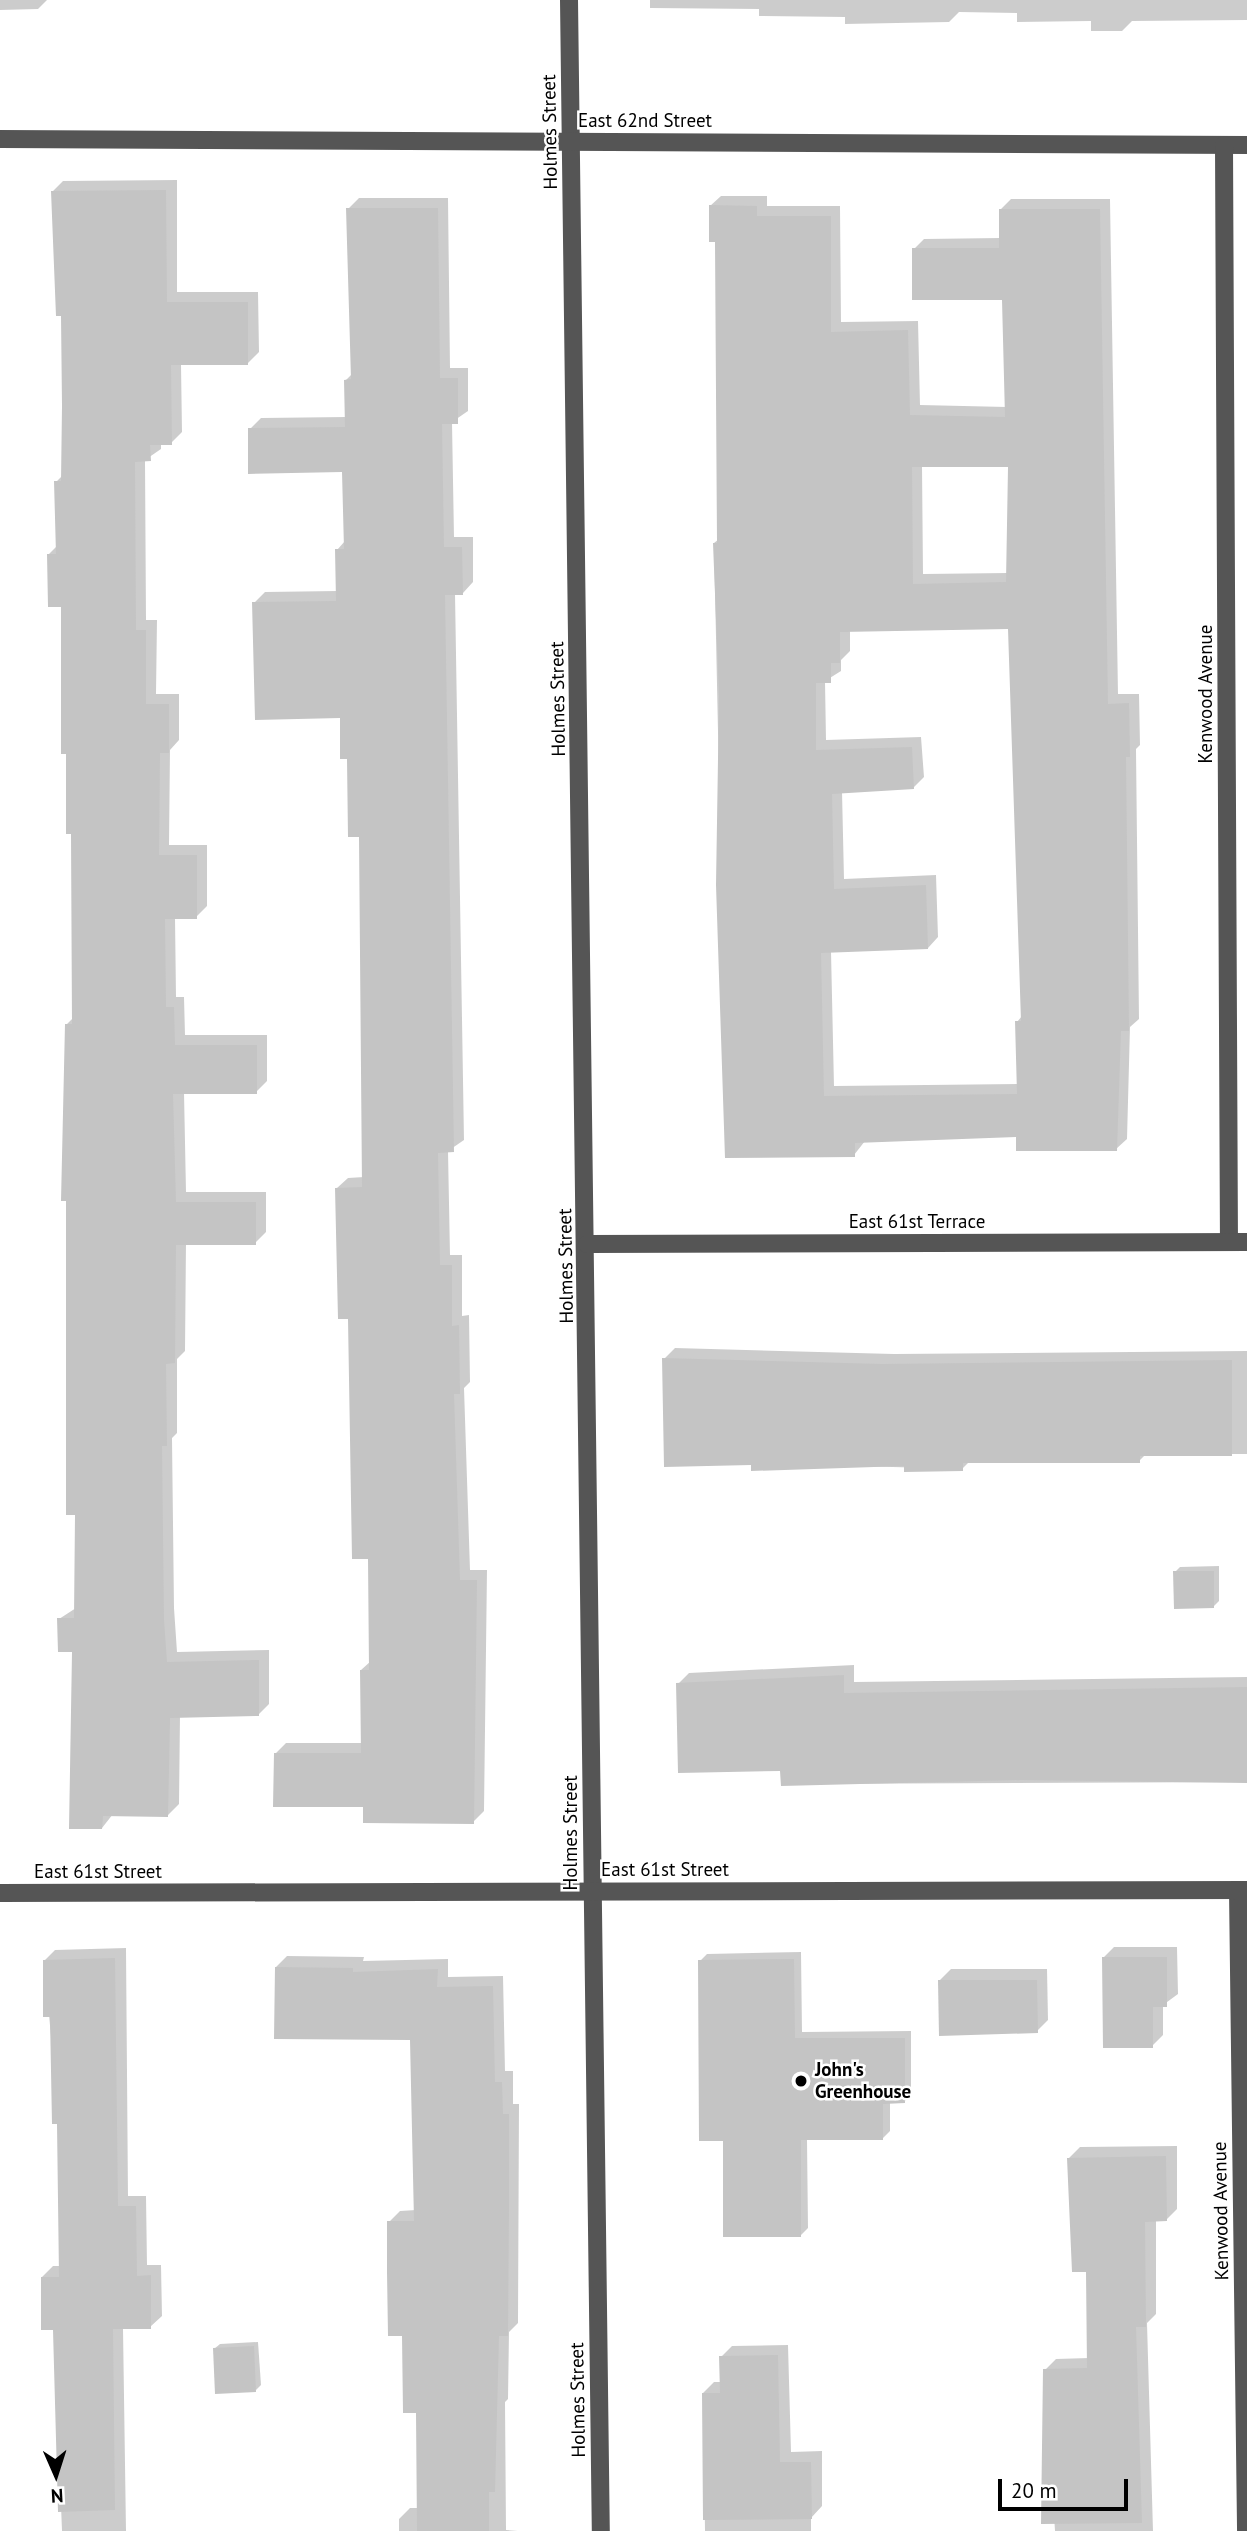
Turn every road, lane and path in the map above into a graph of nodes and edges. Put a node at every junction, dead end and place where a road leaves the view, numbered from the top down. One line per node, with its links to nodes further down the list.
1 (569, 0): 3 (street, Holmes Street)
2 (0, 139): 3 (street, East 62nd Street)
3 (571, 142): 4 (street, East 62nd Street); 7 (street, Holmes Street)
4 (1224, 145): 5 (street, East 62nd Street); 6 (street, Kenwood Avenue)
5 (1247, 145)
6 (1238, 1242): 7 (street, East 61st Terrace)
7 (587, 1244): 9 (street, Holmes Street)
8 (1242, 1890): 9 (street, East 61st Street); 12 (street, Kenwood Avenue)
9 (593, 1891): 10 (street, East 61st Street); 11 (street, Holmes Street)
10 (0, 1893)
11 (601, 2531)
12 (1246, 2531)

